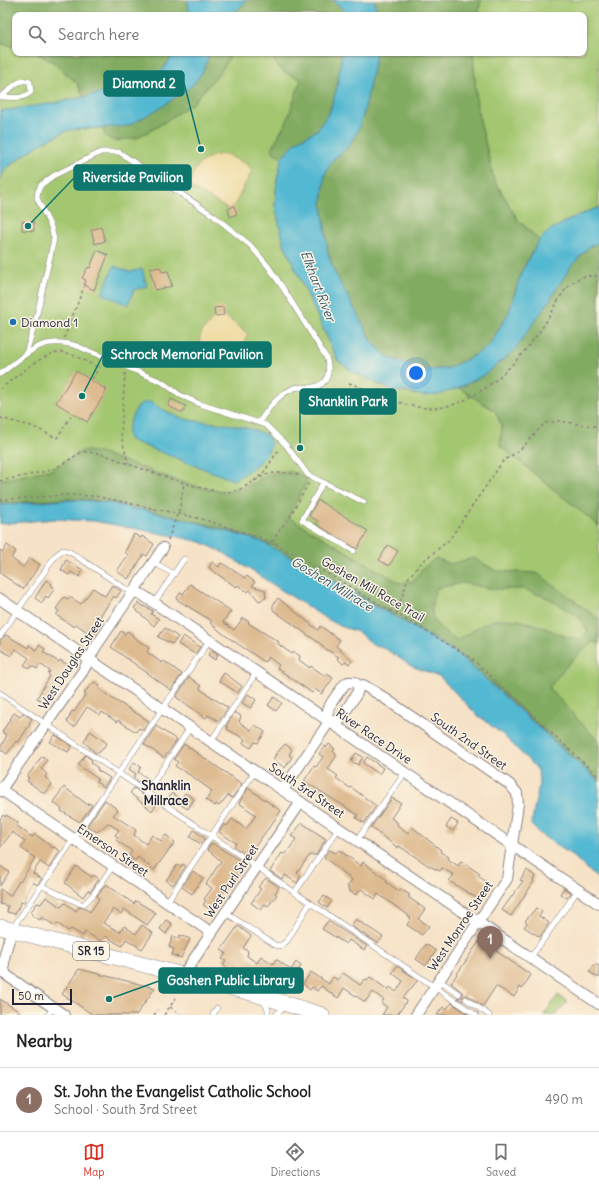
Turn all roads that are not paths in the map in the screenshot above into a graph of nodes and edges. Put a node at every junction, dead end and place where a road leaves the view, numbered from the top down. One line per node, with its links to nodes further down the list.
1 (1, 97): 1 (lane)
2 (26, 353): 3 (lane); 4 (lane); 4 (lane)
3 (0, 374)
4 (259, 422): 5 (lane)
5 (322, 483): 6 (lane); 8 (lane)
6 (364, 502)
7 (163, 548): 10 (street, West Douglas Street)
8 (354, 551)
9 (184, 559): 11 (lane)
10 (153, 562): 11 (lane); 12 (street, West Douglas Street)
11 (174, 574): 14 (lane)
12 (133, 592): 14 (street, River Race Drive); 15 (lane); 18 (street, West Douglas Street)
13 (0, 599): 15 (street, South 3rd Street)
14 (154, 603): 17 (street, River Race Drive)
15 (17, 611): 16 (lane); 18 (street, South 3rd Street)
16 (0, 636)
17 (209, 641): 19 (street, River Race Drive); 22 (lane)
18 (89, 659): 22 (street, South 3rd Street); 24 (street, West Douglas Street)
19 (256, 672): 23 (street, River Race Drive); 26 (lane)
20 (359, 686): 23 (street); 23 (street, South 2nd Street); 38 (street, South 2nd Street)
21 (0, 693): 24 (lane)
22 (163, 709): 25 (street, South 3rd Street); 29 (lane)
23 (329, 722): 28 (street, River Race Drive); 31 (street)
24 (46, 725): 29 (lane); 30 (street, West Douglas Street)
25 (190, 728): 26 (street, South 3rd Street); 32 (lane)
26 (211, 741): 27 (street, South 3rd Street)
27 (255, 771): 31 (street, South 3rd Street); 35 (lane)
28 (405, 773): 37 (lane); 38 (street, River Race Drive)
29 (119, 774): 32 (lane); 36 (lane)
30 (0, 790): 36 (street, Emerson Street)
31 (284, 790): 33 (street, South 3rd Street)
32 (146, 792): 35 (lane)
33 (301, 802): 34 (street, South 3rd Street); 40 (street, West Purl Street)
34 (339, 828): 37 (street, South 3rd Street); 43 (lane)
35 (211, 837): 40 (lane); 44 (lane)
36 (74, 840): 39 (street, Emerson Street); 41 (lane)
37 (357, 840): 48 (street, South 3rd Street)
38 (512, 846): 42 (street, River Race Drive); 48 (street, West Monroe Street)
39 (113, 866): 41 (lane); 44 (street, Emerson Street)
40 (257, 867): 43 (lane); 47 (street, West Purl Street)
41 (42, 886): 49 (lane)
42 (578, 890): 46 (street, River Race Drive); 51 (lane)
43 (295, 892): 45 (lane)
44 (167, 902): 50 (street, Emerson Street)
45 (310, 902): 47 (lane); 53 (lane)
46 (599, 904)
47 (226, 913): 50 (street, West Purl Street)
48 (479, 922): 51 (street, South 3rd Street); 53 (street, West Monroe Street)
49 (6, 928): 52 (main road, SR 15); 60 (street)
50 (212, 933): 52 (street, West Purl Street)
51 (531, 958): 57 (street, South 3rd Street)
52 (183, 975): 54 (main road, SR 15)
53 (437, 984): 55 (lane); 66 (street, West Monroe Street); 67 (lane)
54 (255, 994): 58 (main road, SR 15); 63 (lane)
55 (459, 994)
56 (466, 999): 68 (lane)
57 (599, 1004)
58 (294, 1005): 64 (lane); 65 (main road, SR 15)
59 (217, 1008): 62 (lane)
60 (50, 1011): 61 (street)
61 (64, 1015)
62 (213, 1015)
63 (268, 1015)
64 (276, 1015)
65 (322, 1015)
66 (416, 1015)
67 (476, 1015)
68 (489, 1015)

